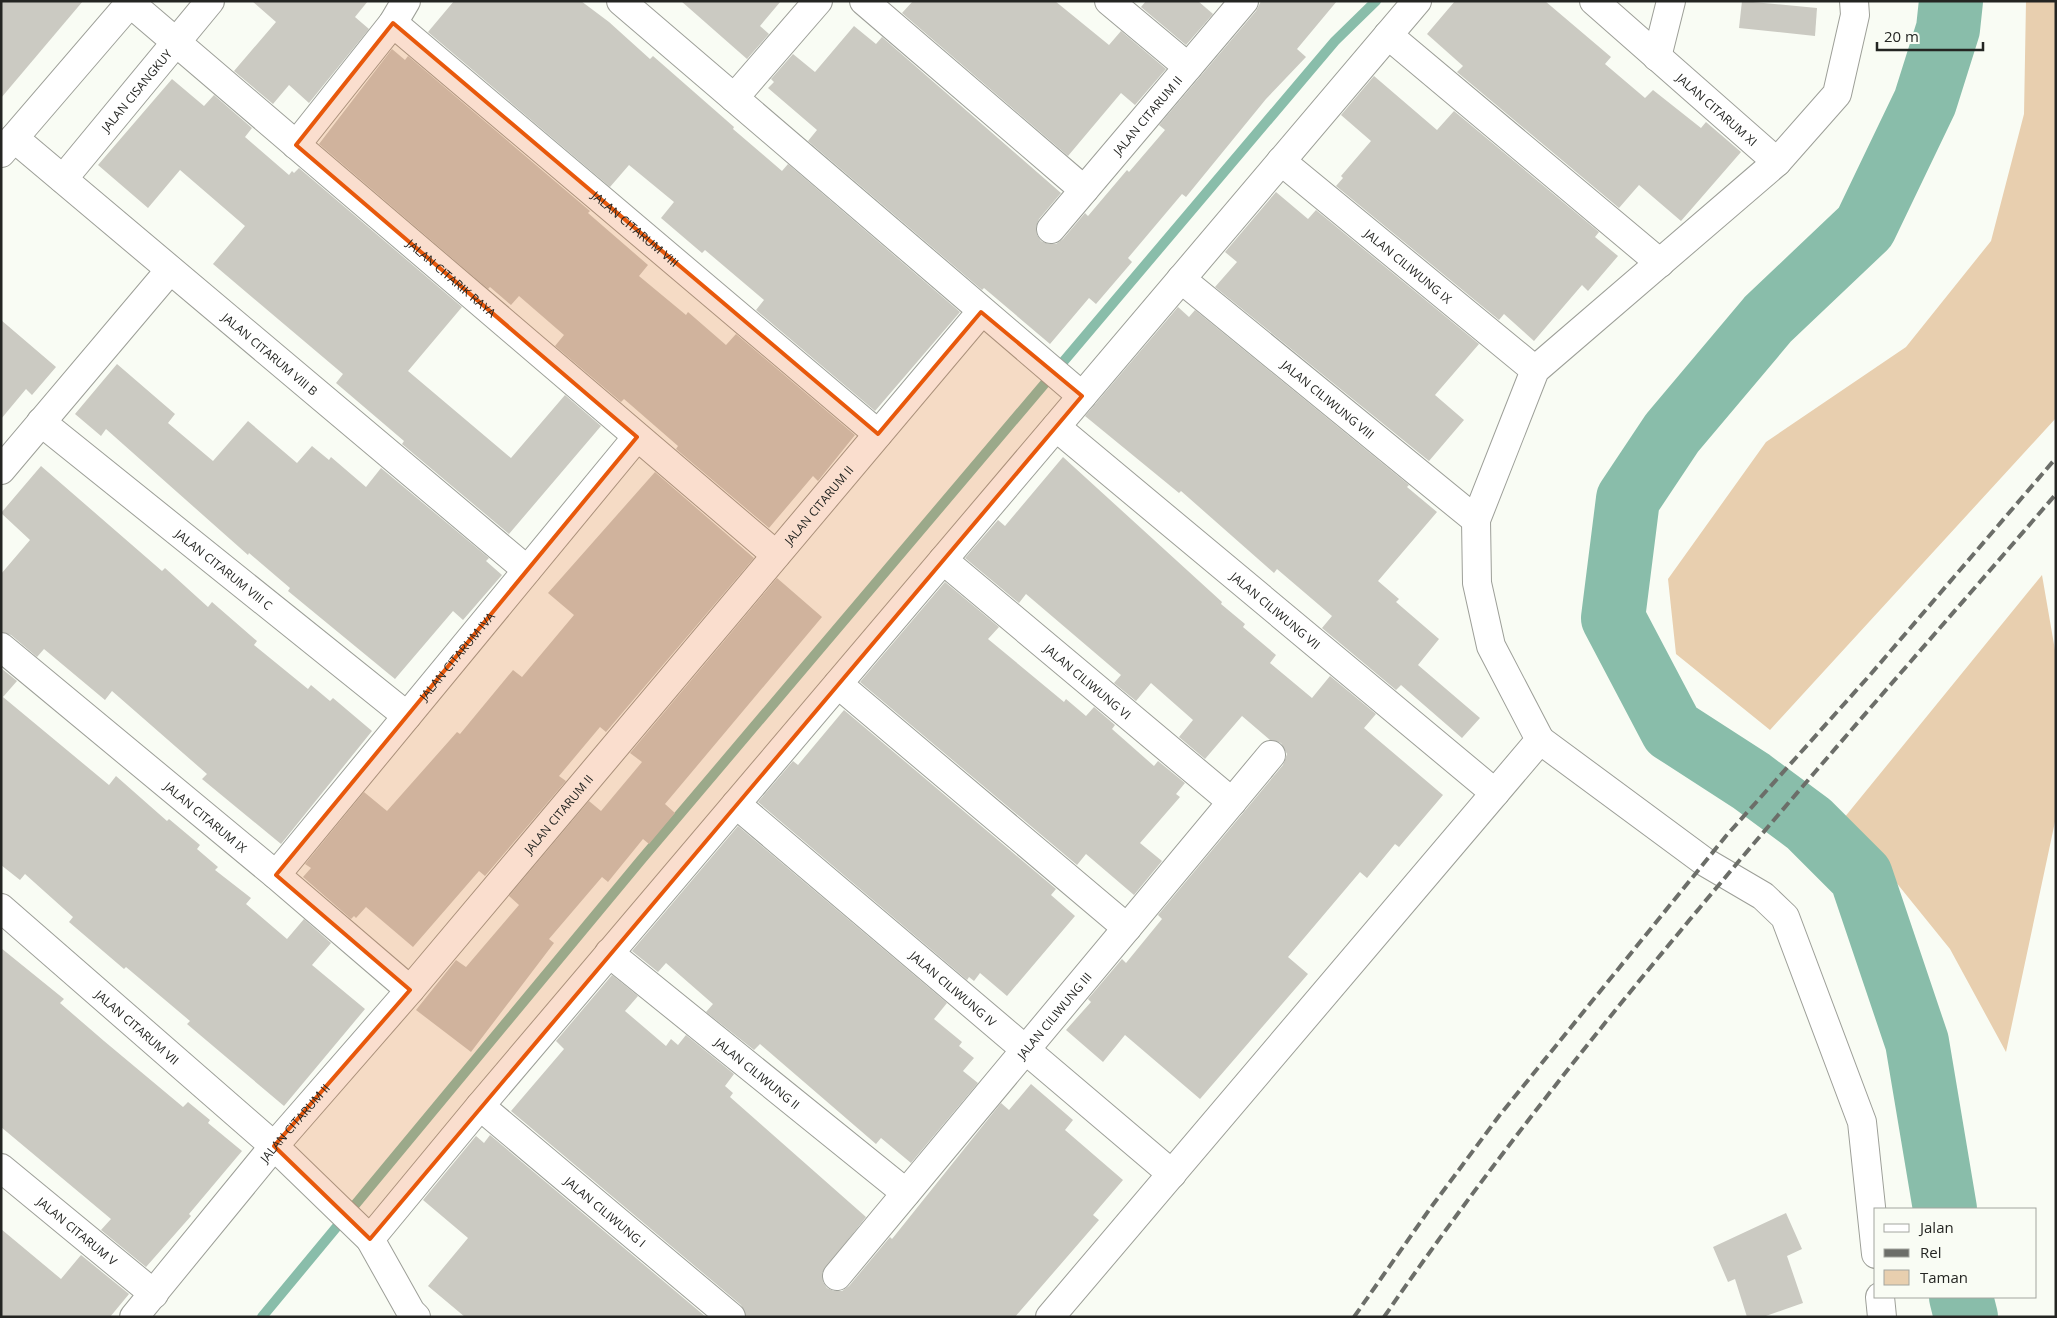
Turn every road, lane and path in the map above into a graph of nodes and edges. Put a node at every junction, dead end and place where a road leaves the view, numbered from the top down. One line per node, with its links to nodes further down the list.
1 (210, 1): 14 (street, JALAN CISANGKUY)
2 (621, 1): 17 (street)
3 (818, 1): 17 (street)
4 (864, 1): 23 (street)
5 (1109, 1): 16 (street)
6 (1244, 1): 16 (street, JALAN CITARUM II)
7 (1417, 1): 13 (street)
8 (1594, 1): 15 (street, JALAN CITARUM XI)
9 (1671, 1): 15 (street)
10 (1854, 1): 21 (street)
11 (129, 2): 14 (street, JALAN CITARIK RAYA); 18 (street)
12 (400, 12): 19 (street, JALAN CITARUM VIII); 33 (street, JALAN CITARUM VIII)
13 (1388, 35): 20 (street); 25 (street)
14 (176, 43): 19 (street, JALAN CITARIK RAYA); 22 (street, JALAN CISANGKUY)
15 (1657, 57): 21 (street, JALAN CITARUM XI)
16 (1188, 67): 23 (street, JALAN CITARUM II)
17 (734, 98): 28 (street)
18 (8, 145): 22 (street, JALAN CITARUM VIII B)
19 (296, 145): 34 (street, JALAN CITARIK RAYA)
20 (1281, 162): 27 (street); 29 (street, JALAN CILIWUNG IX)
21 (1777, 162): 25 (street)
22 (63, 179): 26 (street, JALAN CITARUM VIII B)
23 (1084, 190): 24 (street, JALAN CITARUM II)
24 (1051, 229)
25 (1660, 263): 29 (street)
26 (170, 270): 31 (street); 39 (street, JALAN CITARUM VIII B)
27 (1181, 279): 30 (street); 36 (street, JALAN CILIWUNG VIII)
28 (981, 312): 30 (street); 33 (street, JALAN CITARUM II)
29 (1536, 370): 36 (street)
30 (1074, 390): 32 (street)
31 (41, 422): 35 (street); 42 (street, JALAN CITARUM VIII C)
32 (1056, 427): 38 (street); 45 (street, JALAN CILIWUNG VII)
33 (878, 434): 37 (street, JALAN CITARUM II)
34 (637, 437): 37 (street, JALAN CITARIK RAYA); 39 (street, JALAN CITARUM IVA)
35 (1, 470)
36 (1476, 520): 43 (street)
37 (776, 555): 52 (street, JALAN CITARUM II)
38 (943, 560): 41 (street); 46 (street, JALAN CILIWUNG VI)
39 (527, 570): 42 (street, JALAN CITARUM IVA)
40 (1, 647): 48 (street, JALAN CITARUM IX)
41 (838, 684): 47 (street); 50 (street)
42 (407, 716): 48 (street, JALAN CITARUM IVA)
43 (1540, 740): 45 (street); 60 (street)
44 (1271, 755): 46 (street, JALAN CILIWUNG III)
45 (1495, 793): 56 (street)
46 (1232, 802): 50 (street, JALAN CILIWUNG III)
47 (736, 804): 51 (street); 53 (street, JALAN CILIWUNG IV)
48 (276, 875): 52 (street, JALAN CITARUM IX)
49 (1, 908): 55 (street, JALAN CITARUM VII)
50 (1127, 928): 53 (street, JALAN CILIWUNG III)
51 (609, 953): 54 (street); 58 (street, JALAN CILIWUNG II)
52 (410, 990): 55 (street, JALAN CITARUM II)
53 (1026, 1049): 56 (street, JALAN CILIWUNG IV); 58 (street, JALAN CILIWUNG III)
54 (480, 1106): 59 (street); 66 (street, JALAN CILIWUNG I)
55 (274, 1146): 59 (street, JALAN CITARUM VII); 62 (street, JALAN CITARUM II)
56 (1172, 1174): 67 (street)
57 (5, 1180): 62 (street, JALAN CITARUM V)
58 (906, 1193): 61 (street, JALAN CILIWUNG III)
59 (364, 1233): 65 (street, JALAN CITARUM VII)
60 (1874, 1235)
61 (837, 1276)
62 (154, 1294): 64 (street, JALAN CITARUM II)
63 (1880, 1298): 68 (street)
64 (134, 1317)
65 (416, 1317)
66 (731, 1317)
67 (1050, 1317)
68 (1882, 1317)

